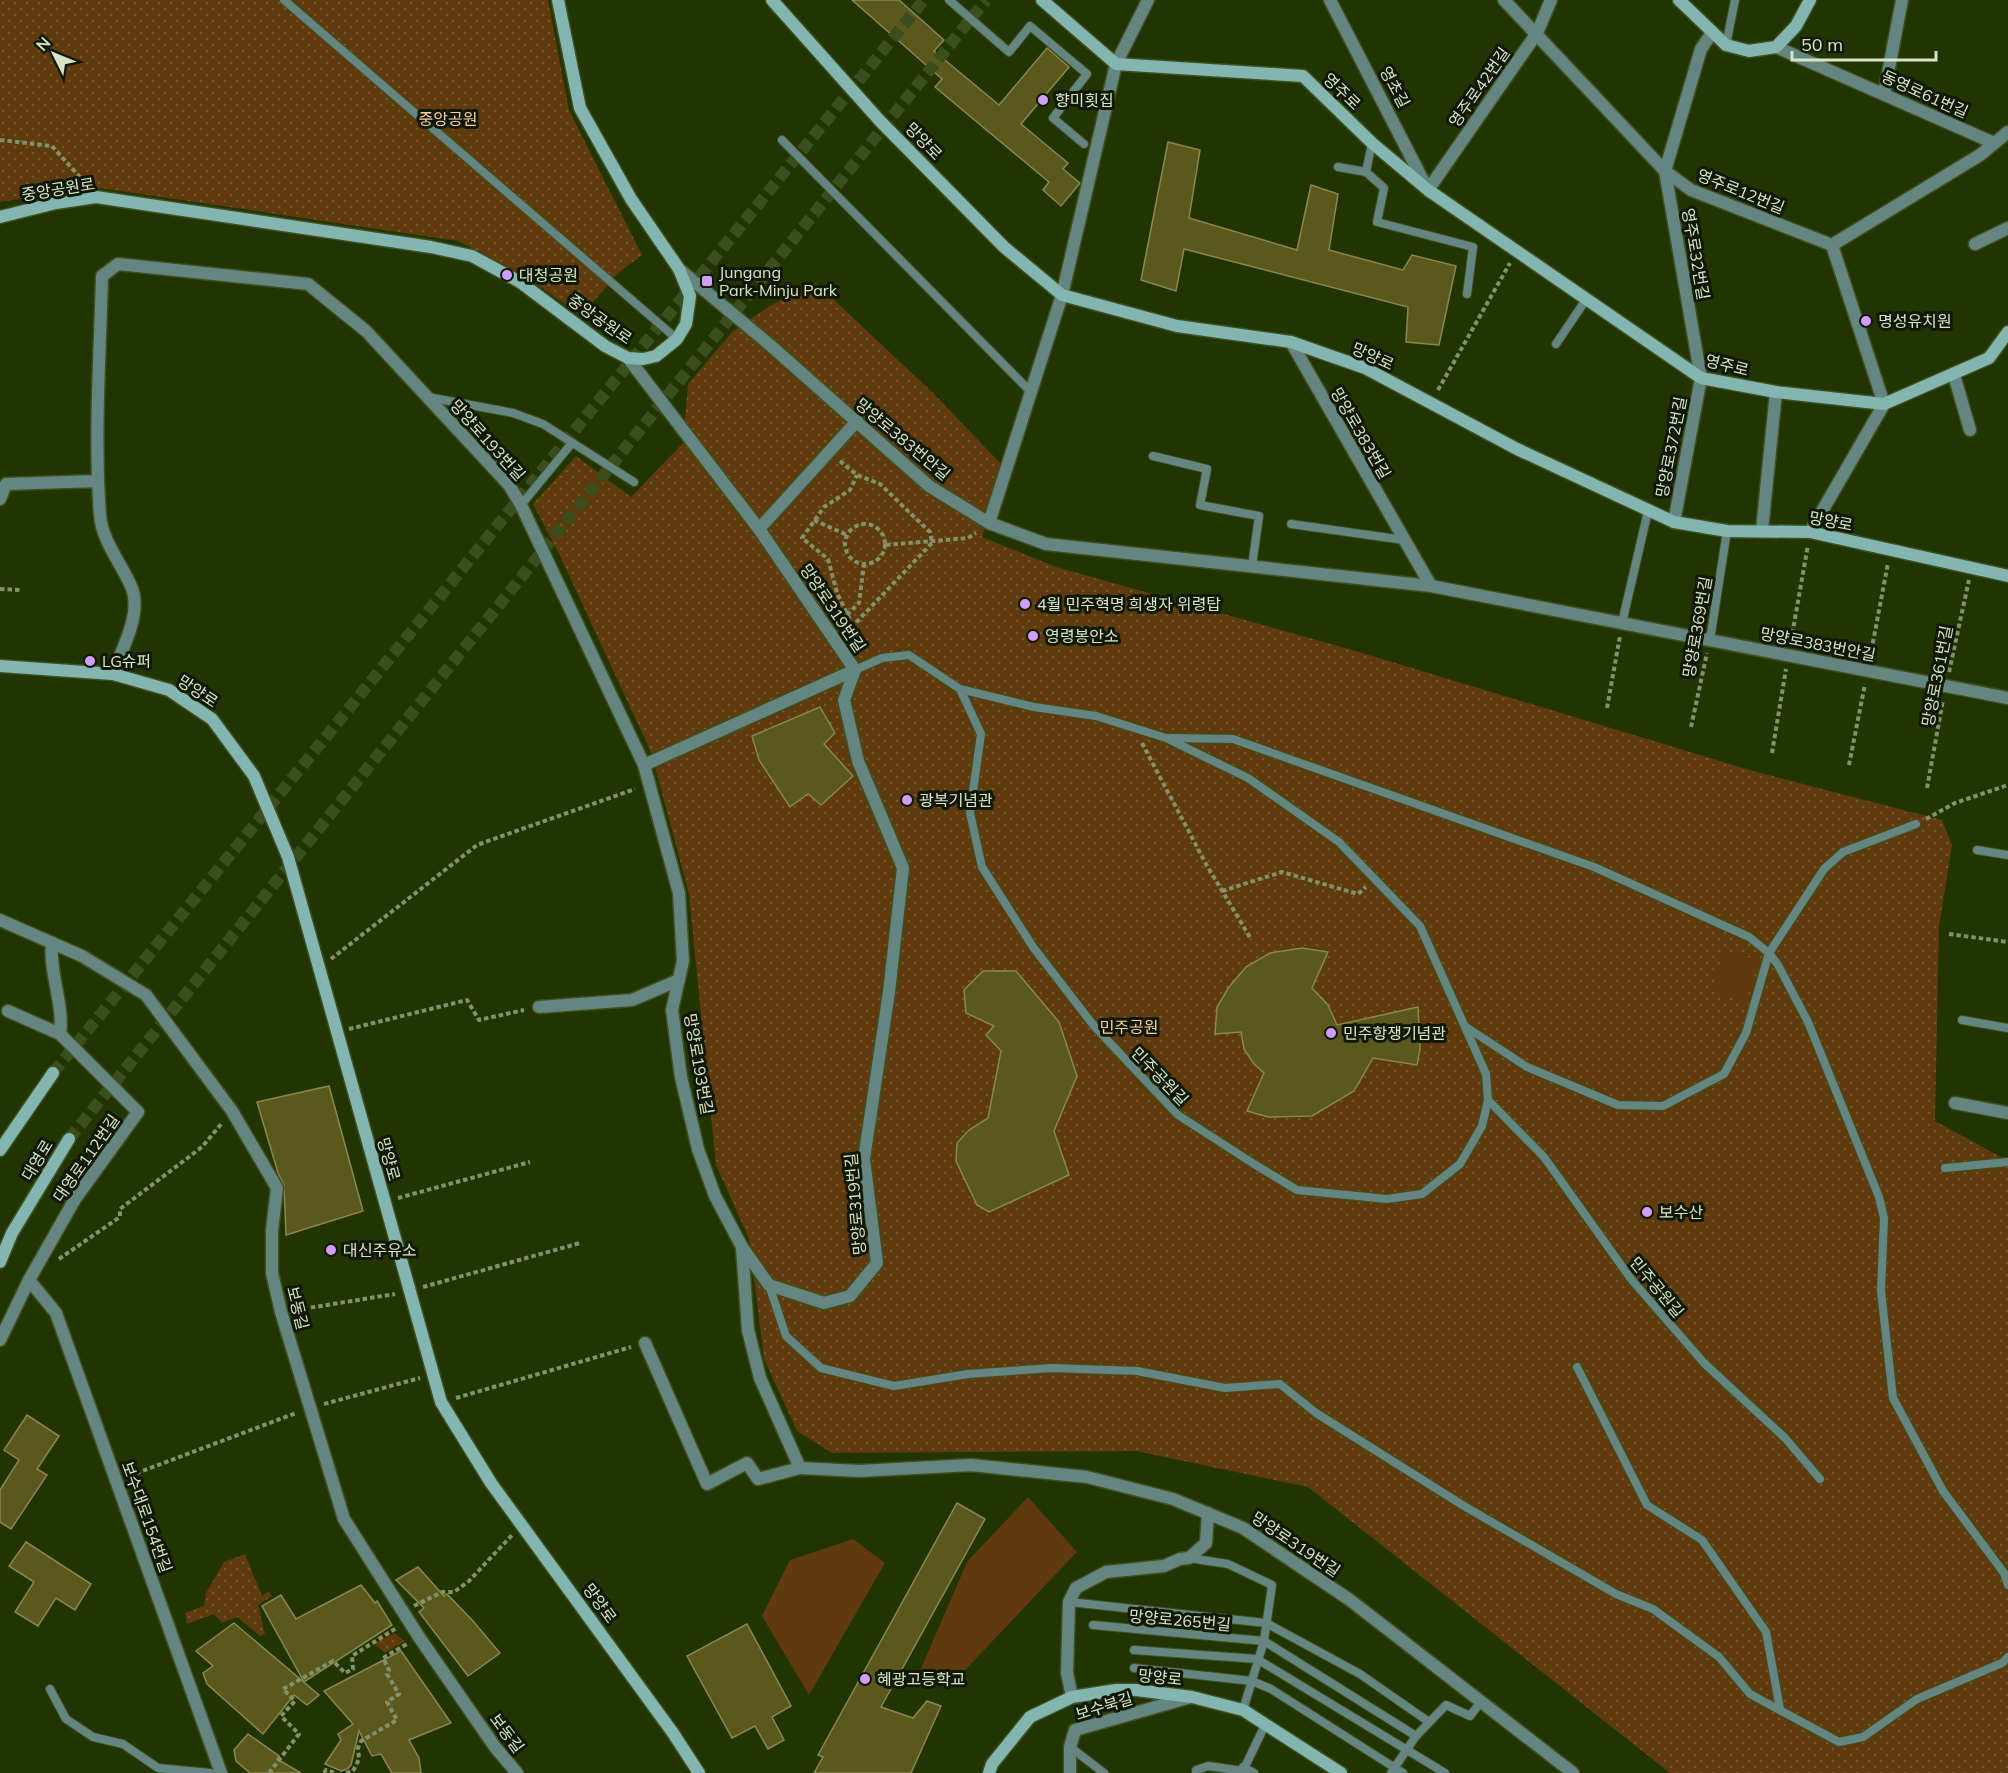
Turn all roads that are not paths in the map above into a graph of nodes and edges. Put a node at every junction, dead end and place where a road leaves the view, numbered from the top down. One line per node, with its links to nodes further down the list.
1 (284, 0): 38 (lane)
2 (558, 0): 33 (main road, 중앙공원로)
3 (772, 0): 35 (main road, 망양로)
4 (949, 0): 24 (lane)
5 (1042, 0): 18 (main road)
6 (1148, 0): 18 (street)
7 (1330, 0): 28 (street, 영초길)
8 (1504, 0): 14 (street, 영주로12번길)
9 (1551, 0): 14 (street, 영주로42번길)
10 (1679, 0): 15 (main road)
11 (1735, 0): 16 (lane)
12 (1810, 0): 17 (main road)
13 (1902, 0): 19 (street)
14 (1537, 33): 26 (street, 영주로12번길); 28 (street, 영주로42번길)
15 (1711, 34): 16 (main road); 26 (street, 영주로32번길)
16 (1726, 45): 17 (main road)
17 (1776, 47): 19 (street, 동영로61번길)
18 (1116, 64): 22 (main road, 영주로); 35 (street)
19 (1884, 94): 23 (street, 동영로61번길)
20 (2008, 132): 23 (street)
21 (782, 140): 44 (lane)
22 (1372, 143): 27 (lane); 28 (main road, 영주로)
23 (1994, 143): 32 (street)
24 (1084, 144)
25 (1338, 167): 27 (lane)
26 (1665, 171): 32 (street, 영주로12번길); 43 (street, 영주로32번길)
27 (1366, 172): 34 (lane)
28 (1428, 190): 36 (main road, 영주로)
29 (0, 217): 41 (main road, 중앙공원로)
30 (2008, 228): 31 (street)
31 (1975, 244)
32 (1832, 245): 47 (street)
33 (679, 269): 38 (main road, 중앙공원로); 48 (street, 망양로383번안길)
34 (1467, 294)
35 (1062, 295): 39 (main road, 망양로); 44 (street)
36 (1585, 301): 40 (lane); 43 (main road, 영주로)
37 (2008, 332): 42 (main road, 영주로)
38 (677, 339): 41 (main road, 중앙공원로)
39 (1291, 342): 56 (main road, 망양로); 64 (street, 망양로383번길)
40 (1556, 344)
41 (628, 358): 60 (street, 망양로319번길)
42 (1954, 375): 47 (main road, 영주로); 49 (street)
43 (1701, 378): 45 (main road, 영주로); 57 (street, 망양로372번길)
44 (1031, 392): 58 (street)
45 (1776, 392): 47 (main road, 영주로); 61 (street)
46 (427, 396): 50 (lane); 52 (street, 망양로193번길); 55 (street, 망양로193번길)
47 (1884, 404): 63 (street)
48 (857, 421): 58 (street, 망양로383번안길); 60 (street)
49 (1970, 430)
50 (572, 443): 53 (lane); 55 (lane)
51 (1153, 456): 65 (lane)
52 (98, 481): 54 (street); 72 (street, 망양로193번길)
53 (633, 482)
54 (0, 499)
55 (521, 505): 76 (street, 망양로193번길)
56 (1648, 511): 57 (main road, 망양로); 68 (lane)
57 (1674, 522): 62 (main road, 망양로)
58 (989, 523): 65 (street, 망양로383번안길)
59 (1291, 524): 64 (lane)
60 (759, 529): 71 (street, 망양로319번길)
61 (1762, 530): 62 (main road, 망양로); 63 (main road, 망양로)
62 (1727, 531): 69 (lane, 망양로369번길)
63 (1810, 532): 66 (main road, 망양로)
64 (1404, 540): 67 (street, 망양로383번길)
65 (1252, 566): 67 (street, 망양로383번안길)
66 (2008, 576)
67 (1431, 586): 68 (street, 망양로383번안길)
68 (1622, 623): 69 (street, 망양로383번안길)
69 (1710, 640): 74 (street, 망양로383번안길)
70 (0, 666): 72 (main road, 망양로)
71 (855, 670): 73 (lane, 민주공원길); 76 (street); 103 (street, 망양로319번길)
72 (113, 674): 137 (main road, 망양로)
73 (960, 689): 75 (lane, 민주공원길); 91 (lane, 민주공원길)
74 (2008, 698)
75 (1166, 738): 82 (lane); 87 (lane, 민주공원길)
76 (644, 765): 83 (street, 망양로193번길)
77 (1916, 824): 82 (lane)
78 (1977, 850): 79 (lane)
79 (2008, 855)
80 (0, 921): 81 (street, 보동길)
81 (51, 943): 89 (street); 136 (street, 보동길)
82 (1769, 953): 87 (lane); 111 (lane)
83 (679, 980): 84 (street); 99 (street, 망양로193번길)
84 (539, 1007)
85 (8, 1011): 89 (street, 대영로112번길)
86 (1962, 1020): 88 (lane)
87 (1465, 1027): 91 (lane, 민주공원길)
88 (2008, 1029)
89 (60, 1034): 102 (street, 대영로112번길)
90 (53, 1072): 95 (main road)
91 (1488, 1100): 108 (lane, 민주공원길)
92 (1955, 1103): 93 (street)
93 (2008, 1113)
94 (69, 1139): 98 (main road, 대영로)
95 (0, 1150)
96 (2008, 1162): 97 (lane)
97 (1945, 1168)
98 (12, 1233): 100 (main road); 101 (main road, 대영로)
99 (742, 1247): 103 (street); 107 (street)
100 (0, 1252)
101 (0, 1262)
102 (29, 1280): 104 (street, 대영로112번길); 135 (street, 보수대로154번길)
103 (769, 1285): 125 (lane)
104 (0, 1340)
105 (645, 1343): 107 (street, 망양로319번길)
106 (1577, 1366): 125 (lane)
107 (800, 1468): 109 (street, 망양로319번길)
108 (1820, 1479)
109 (1208, 1513): 110 (street); 124 (street, 망양로319번길)
110 (1189, 1558): 112 (street); 113 (lane)
111 (2008, 1585)
112 (1069, 1602): 113 (lane, 망양로265번길); 122 (street)
113 (1266, 1623): 115 (lane); 127 (lane, 망양로265번길)
114 (1093, 1625): 115 (lane, 망양로265번길)
115 (1264, 1641): 118 (lane); 129 (lane, 망양로265번길)
116 (1134, 1650): 118 (lane, 망양로265번길)
117 (2008, 1657): 125 (lane)
118 (1257, 1659): 120 (lane); 131 (lane, 망양로265번길)
119 (1134, 1668): 120 (lane)
120 (1252, 1681): 126 (lane); 133 (lane)
121 (50, 1689): 134 (lane)
122 (1072, 1697): 123 (main road, 망양로); 138 (main road, 망양로)
123 (1192, 1697): 126 (main road, 망양로); 130 (street, 보수북길)
124 (1480, 1703): 127 (lane); 146 (street, 망양로319번길)
125 (1780, 1709)
126 (1243, 1710): 128 (main road, 망양로)
127 (1429, 1722): 129 (lane)
128 (1266, 1723): 132 (lane); 143 (main road, 망양로)
129 (1416, 1736): 131 (lane)
130 (1070, 1746): 139 (street, 보수북길); 140 (lane, 보수북길)
131 (1405, 1750): 133 (lane); 145 (lane, 망양로265번길)
132 (1243, 1770): 141 (lane); 142 (lane)
133 (1392, 1770): 144 (lane)
134 (210, 1773)
135 (221, 1773)
136 (517, 1773)
137 (699, 1773)
138 (989, 1773)
139 (1070, 1773)
140 (1104, 1773)
141 (1196, 1773)
142 (1254, 1773)
143 (1341, 1773)
144 (1403, 1773)
145 (1444, 1773)
146 (1573, 1773)

